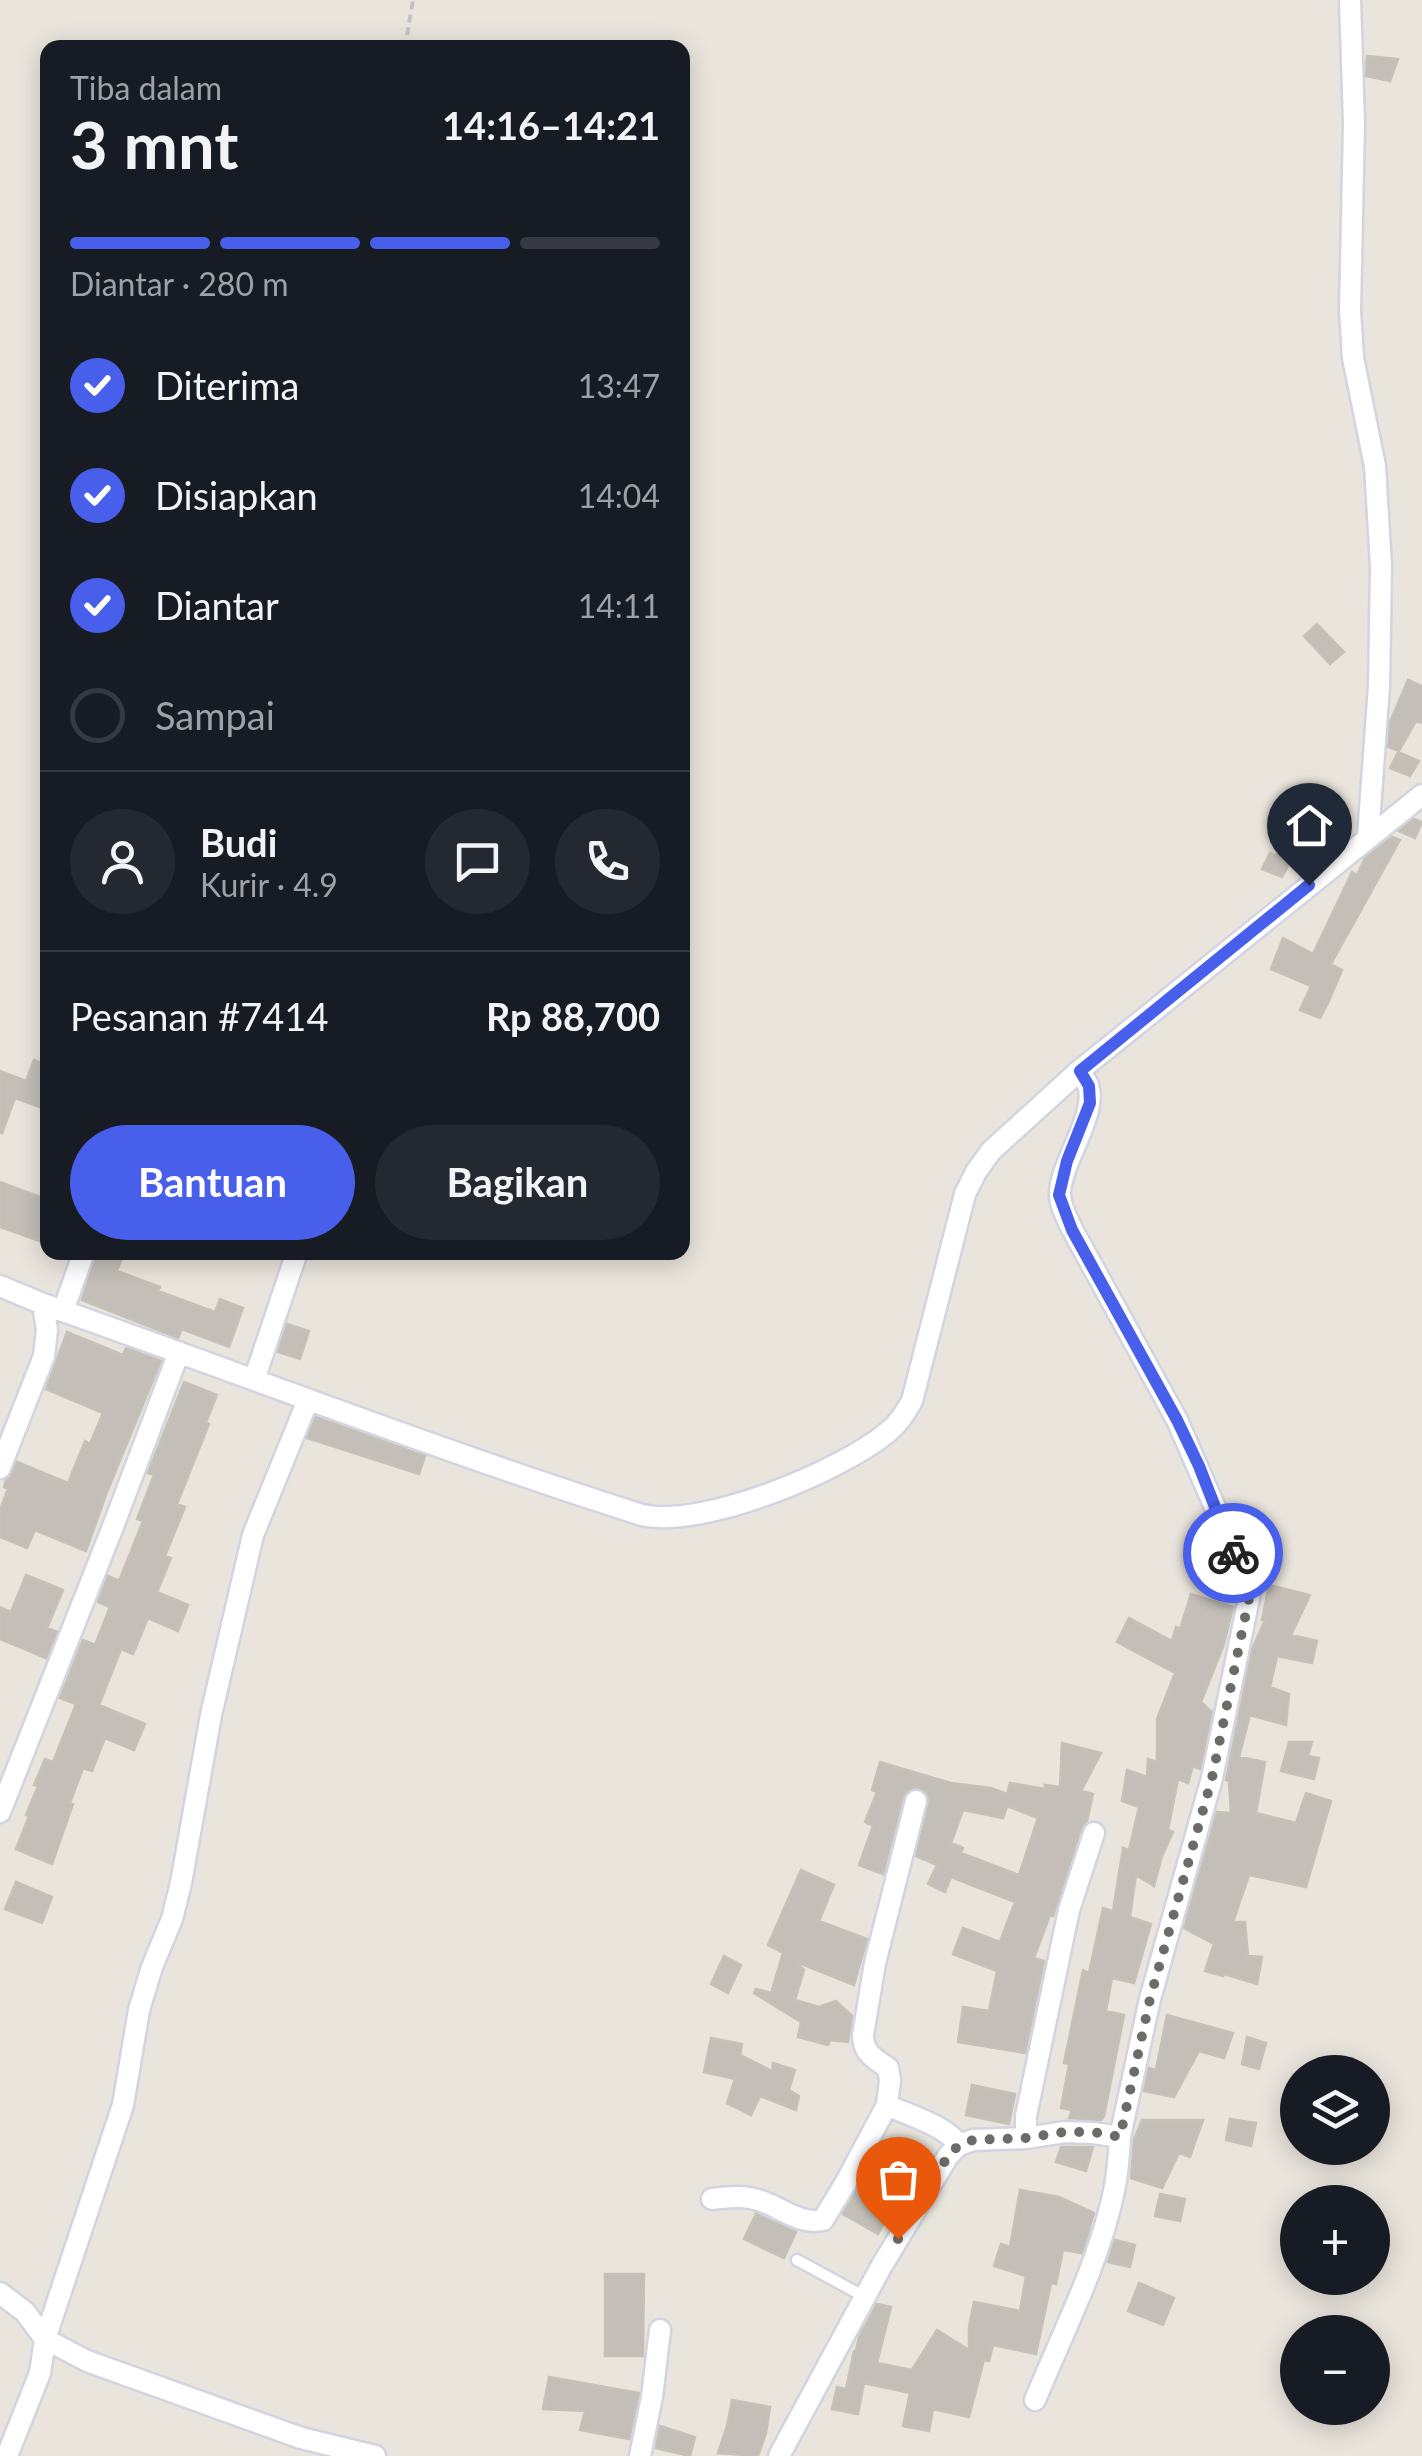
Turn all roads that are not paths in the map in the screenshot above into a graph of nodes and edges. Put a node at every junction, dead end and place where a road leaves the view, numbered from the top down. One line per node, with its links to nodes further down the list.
1 (1350, 0): 3 (street)
2 (1422, 795): 3 (street)
3 (1368, 837): 4 (street)
4 (1080, 1071): 11 (street); 17 (street)
5 (80, 1260): 8 (street)
6 (293, 1260): 10 (street)
7 (0, 1286): 8 (street)
8 (53, 1308): 9 (street); 12 (street)
9 (179, 1352): 10 (street); 14 (street)
10 (245, 1377): 11 (street)
11 (308, 1400): 25 (street)
12 (0, 1468)
13 (916, 1801): 16 (street)
14 (0, 1812)
15 (1094, 1833): 18 (street)
16 (887, 2104): 19 (street); 20 (street)
17 (1120, 2137): 18 (street); 26 (street)
18 (1026, 2138): 19 (street)
19 (959, 2145): 23 (street)
20 (712, 2199)
21 (797, 2260): 23 (lane)
22 (0, 2293): 25 (street)
23 (865, 2296): 30 (street)
24 (660, 2330): 29 (street)
25 (45, 2339): 27 (street); 28 (street)
26 (1034, 2400)
27 (7, 2456)
28 (374, 2456)
29 (640, 2456)
30 (779, 2456)

